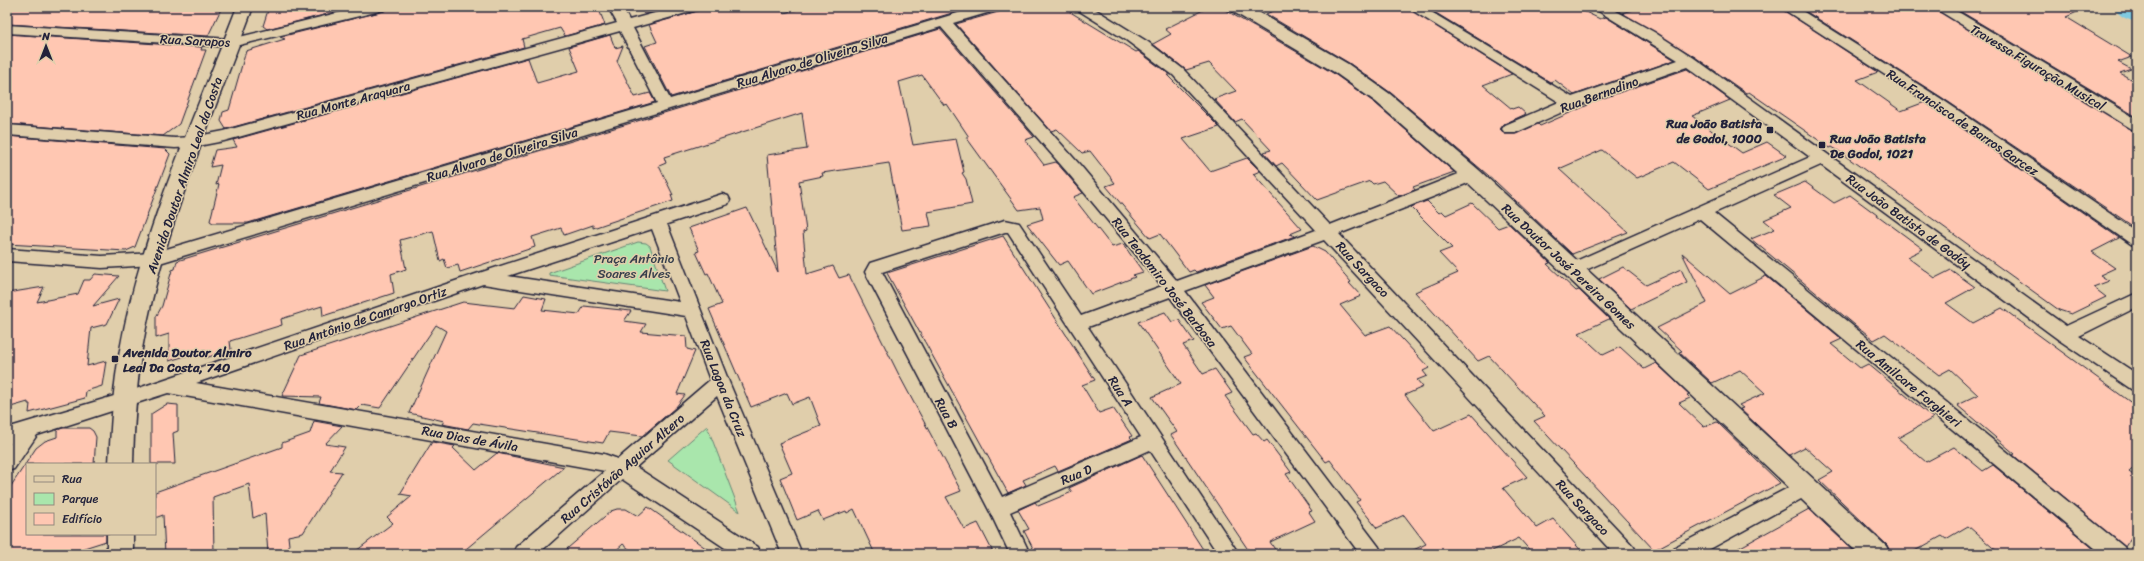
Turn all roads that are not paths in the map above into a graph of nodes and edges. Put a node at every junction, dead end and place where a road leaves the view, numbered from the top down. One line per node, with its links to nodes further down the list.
1 (245, 7): 15 (street, Avenida Doutor Almiro Leal da Costa)
2 (379, 7): 15 (street, Rua Sarapos)
3 (615, 7): 13 (street)
4 (692, 7): 13 (street, Rua Monte Araquara)
5 (992, 7): 12 (street, Rua Alvaro de Oliveira Silva)
6 (1080, 7): 29 (street, Rua Sargaco)
7 (1238, 7): 24 (main road, Rua Doutor José Pereira Gomes)
8 (1414, 7): 17 (street)
9 (1599, 7): 16 (street, Rua João Batista de Godóy)
10 (1787, 7): 30 (street, Rua Francisco de Barros Garcez)
11 (1940, 7): 19 (street, Travessa Figuração Musical)
12 (944, 20): 18 (street, Rua Alvaro de Oliveira Silva); 35 (street, Rua Teodomiro José Barbosa)
13 (625, 26): 18 (street); 22 (street, Rua Monte Araquara)
14 (7, 29): 15 (street, Rua Sarapos)
15 (231, 44): 22 (street, Avenida Doutor Almiro Leal da Costa)
16 (1689, 61): 17 (street, Rua Bernadino); 23 (street, Rua João Batista de Godóy)
17 (1571, 103): 20 (street, Rua Bernadino)
18 (665, 104): 32 (street, Rua Alvaro de Oliveira Silva)
19 (2137, 126)
20 (1510, 129)
21 (7, 130): 22 (street, Rua Monte Araquara)
22 (193, 142): 32 (street, Avenida Doutor Almiro Leal da Costa)
23 (1822, 158): 26 (street); 39 (street, Rua João Batista de Godóy)
24 (1472, 175): 29 (street); 33 (main road, Rua Doutor José Pereira Gomes)
25 (722, 200): 27 (street, Rua Antônio de Camargo Ortiz)
26 (1702, 212): 33 (street); 63 (street, Rua Amilcare Forghieri)
27 (658, 222): 34 (street, Rua Antônio de Camargo Ortiz); 37 (street, Rua Lagoa da Cruz)
28 (1013, 227): 38 (street, Rua A); 51 (street, Rua B)
29 (1328, 232): 35 (street); 60 (street, Rua Sargaco)
30 (2137, 240)
31 (7, 255): 32 (street, Rua Alvaro de Oliveira Silva)
32 (153, 260): 43 (street, Avenida Doutor Almiro Leal da Costa)
33 (1573, 269): 50 (main road, Rua Doutor José Pereira Gomes)
34 (482, 278): 37 (street); 42 (street, Rua Antônio de Camargo Ortiz)
35 (1172, 287): 38 (street); 59 (street, Rua Teodomiro José Barbosa)
36 (2137, 299): 39 (street)
37 (692, 310): 40 (street, Rua Lagoa da Cruz)
38 (1077, 324): 46 (street, Rua A)
39 (2065, 335): 41 (street, Rua João Batista de Godóy)
40 (720, 382): 49 (street, Rua Cristóvão Aguiar Altero); 56 (street, Rua Lagoa da Cruz)
41 (2137, 384)
42 (166, 385): 43 (street, Rua Antônio de Camargo Ortiz); 49 (street, Rua Dias de Ávila)
43 (124, 400): 44 (street, Rua Antônio de Camargo Ortiz); 48 (street, Avenida Doutor Almiro Leal da Costa)
44 (30, 429): 45 (street, Rua Antônio de Camargo Ortiz); 47 (street)
45 (7, 436)
46 (1154, 440): 51 (street, Rua D); 58 (street, Rua A)
47 (7, 463)
48 (121, 463)
49 (621, 468): 54 (street, Rua Cristóvão Aguiar Altero); 55 (street, Rua Dias de Ávila)
50 (1805, 487): 61 (street); 62 (main road, Rua Doutor José Pereira Gomes)
51 (998, 508): 57 (street, Rua B)
52 (120, 535): 53 (street)
53 (120, 554)
54 (523, 554)
55 (751, 554)
56 (792, 554)
57 (1020, 554)
58 (1229, 554)
59 (1372, 554)
60 (1627, 554)
61 (1682, 554)
62 (1877, 554)
63 (2117, 554)

